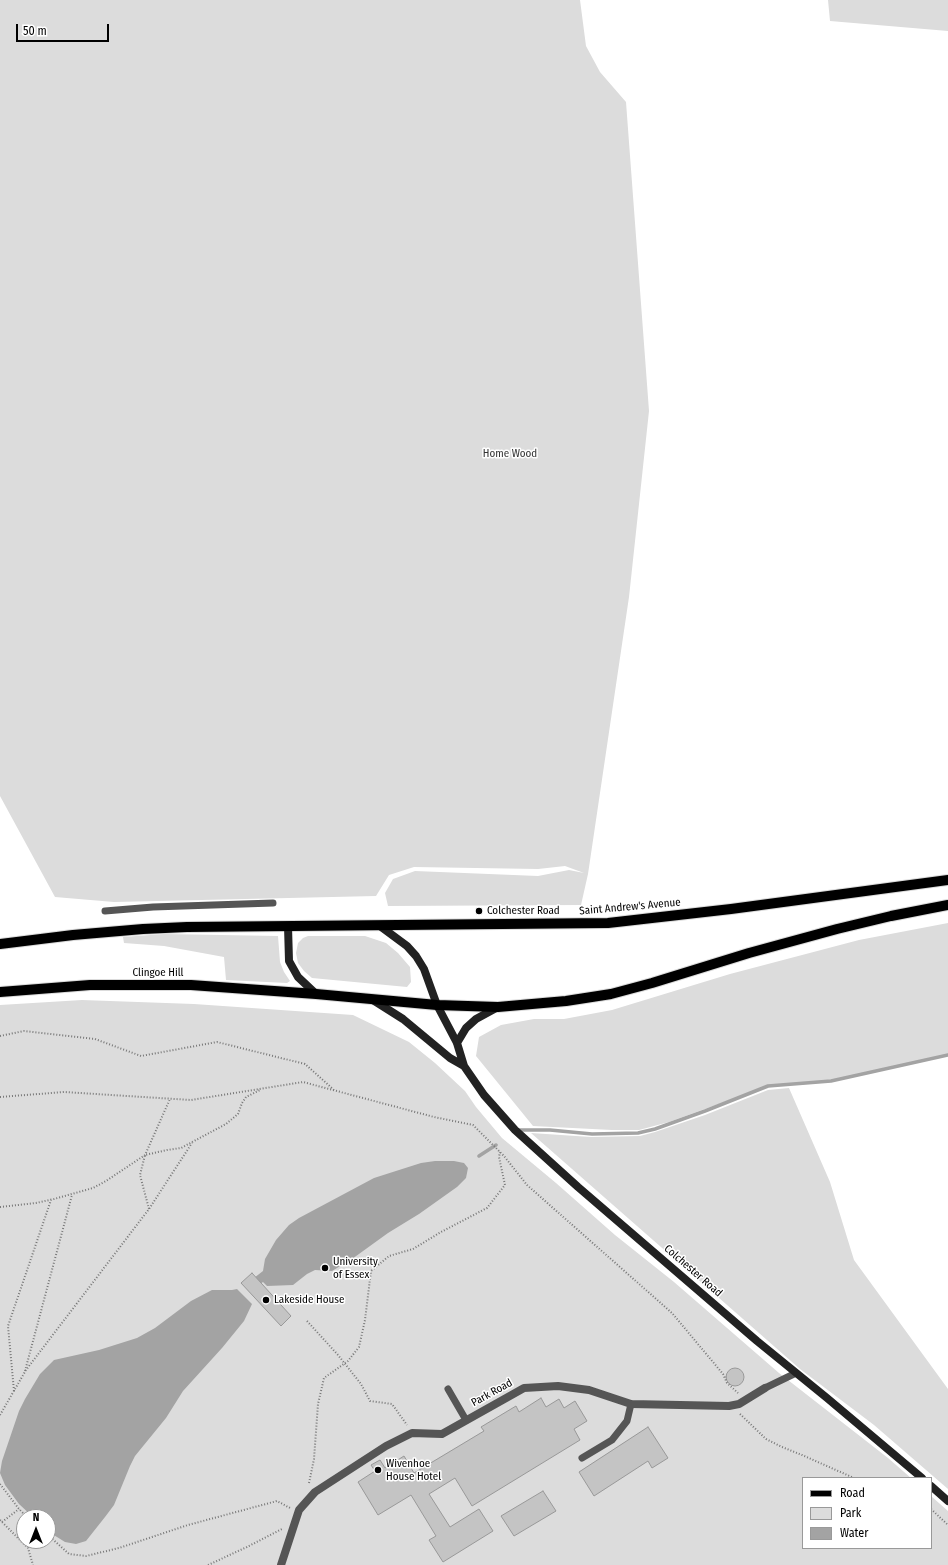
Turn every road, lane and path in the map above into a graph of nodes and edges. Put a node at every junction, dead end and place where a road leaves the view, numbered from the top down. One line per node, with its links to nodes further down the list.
1 (948, 880): 6 (main road, Saint Andrew's Avenue)
2 (273, 903): 4 (lane)
3 (948, 905): 12 (main road)
4 (106, 911)
5 (288, 926): 6 (main road, Saint Andrew's Avenue); 7 (main road); 9 (main road)
6 (380, 926): 11 (main road, Colchester Road)
7 (0, 944)
8 (0, 992): 9 (main road, Clingoe Hill)
9 (316, 994): 10 (main road)
10 (371, 998): 11 (main road); 15 (main road, Colchester Road)
11 (437, 1005): 12 (main road); 14 (main road, Colchester Road)
12 (498, 1007): 14 (main road)
13 (0, 1036): 17 (path)
14 (457, 1043): 15 (main road, Colchester Road)
15 (464, 1066): 30 (main road, Colchester Road)
16 (263, 1088): 17 (path); 19 (path); 20 (path)
17 (335, 1090): 21 (path)
18 (0, 1097): 19 (path)
19 (170, 1098): 22 (path)
20 (192, 1143): 22 (path); 26 (path)
21 (500, 1152): 28 (path); 34 (path)
22 (145, 1155): 23 (path); 26 (path)
23 (72, 1195): 24 (path); 29 (path)
24 (52, 1200): 25 (path); 33 (path)
25 (0, 1207)
26 (149, 1209): 29 (path)
27 (307, 1321): 28 (path)
28 (344, 1363): 39 (path); 43 (path)
29 (25, 1373): 33 (path)
30 (796, 1373): 31 (lane, Park Road); 42 (main road, Colchester Road)
31 (765, 1388): 34 (street, Park Road)
32 (448, 1389): 38 (lane)
33 (14, 1391): 37 (path)
34 (746, 1400): 36 (street, Park Road)
35 (631, 1404): 36 (street, Park Road); 38 (street, Park Road); 40 (lane)
36 (729, 1406): 41 (path)
37 (0, 1415)
38 (466, 1420): 39 (street, Park Road)
39 (412, 1433): 58 (street, Park Road)
40 (582, 1458)
41 (852, 1477)
42 (921, 1477)
43 (314, 1483)
44 (0, 1484): 47 (path)
45 (932, 1487): 46 (main road)
46 (948, 1501)
47 (19, 1509)
48 (932, 1510): 53 (path)
49 (16, 1511): 52 (path)
50 (290, 1513): 55 (path)
51 (0, 1520): 52 (path)
52 (2, 1522): 56 (path)
53 (948, 1526)
54 (285, 1528): 57 (path)
55 (56, 1542)
56 (33, 1565)
57 (208, 1565)
58 (280, 1565)

